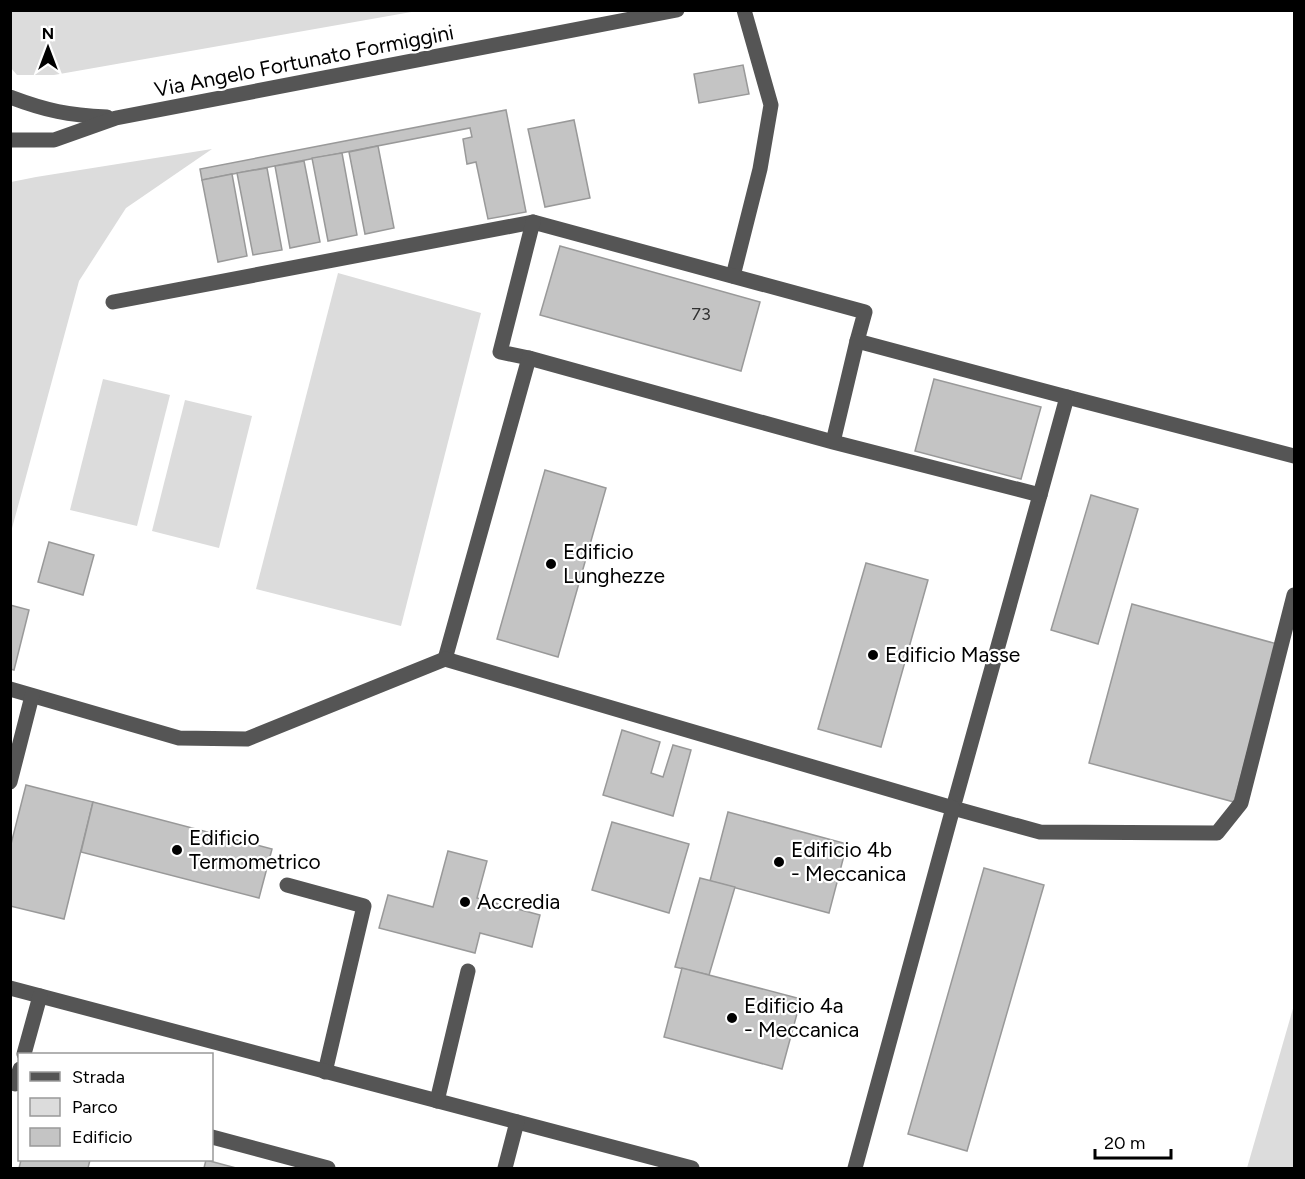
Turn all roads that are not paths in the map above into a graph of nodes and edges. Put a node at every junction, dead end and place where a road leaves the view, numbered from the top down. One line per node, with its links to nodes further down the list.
1 (677, 10): 4 (street, Via Angelo Fortunato Formiggini)
2 (744, 10): 7 (street)
3 (10, 97): 4 (street, Via Angelo Fortunato Formiggini)
4 (116, 118): 5 (street, Via Angelo Fortunato Formiggini)
5 (10, 140)
6 (533, 222): 7 (street); 8 (street); 10 (street)
7 (733, 276): 9 (street)
8 (114, 302)
9 (857, 341): 11 (street); 12 (street)
10 (529, 358): 12 (street); 16 (street)
11 (1067, 397): 13 (street); 14 (street)
12 (832, 442): 14 (street)
13 (1294, 456)
14 (1040, 495): 20 (street)
15 (1294, 595): 20 (street)
16 (445, 659): 18 (street); 20 (street)
17 (10, 689): 18 (street)
18 (32, 696): 19 (street)
19 (10, 782)
20 (953, 808): 33 (street)
21 (287, 885): 26 (street)
22 (468, 971): 27 (street)
23 (10, 988): 24 (street)
24 (40, 996): 25 (street); 26 (street)
25 (24, 1053)
26 (325, 1071): 27 (street)
27 (437, 1101): 28 (street)
28 (517, 1122): 31 (street); 32 (street)
29 (213, 1137): 30 (street)
30 (328, 1168)
31 (505, 1168)
32 (692, 1168)
33 (855, 1168)

